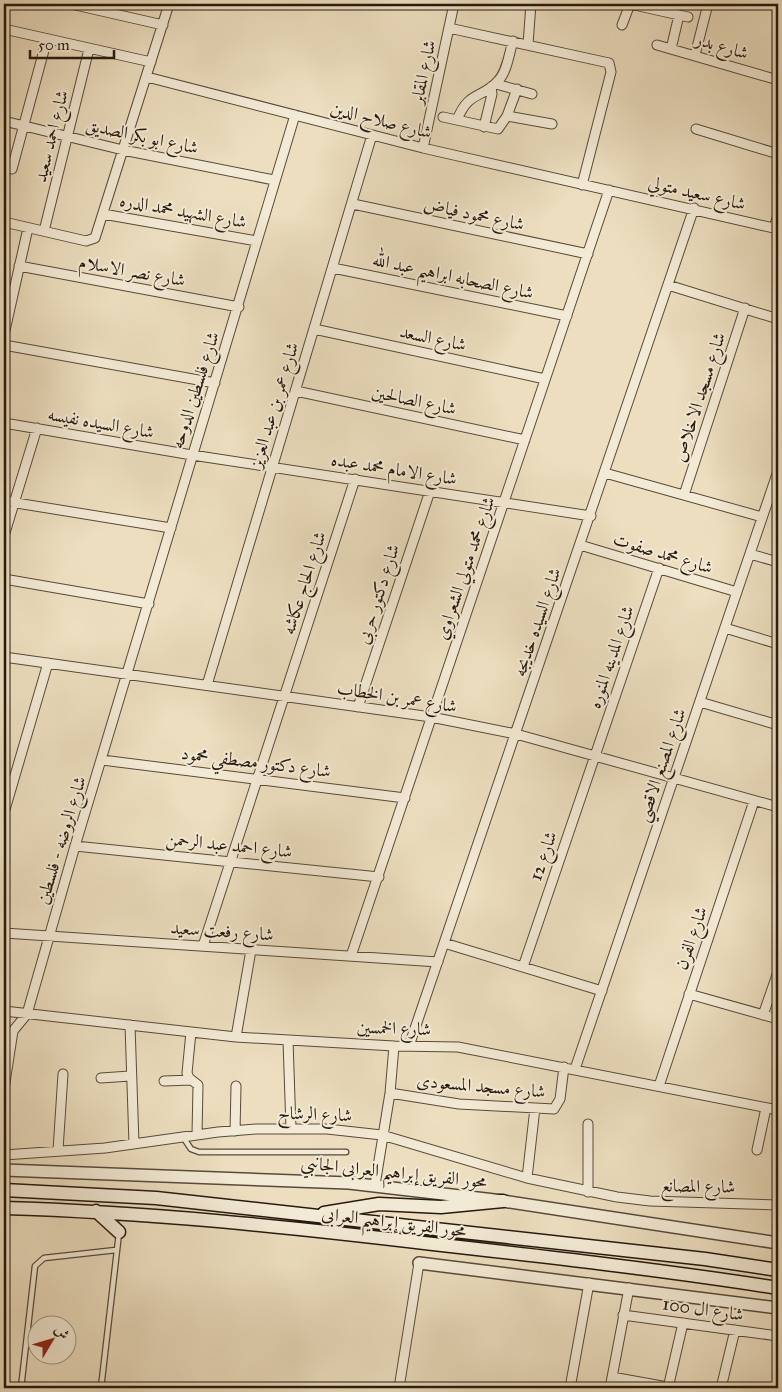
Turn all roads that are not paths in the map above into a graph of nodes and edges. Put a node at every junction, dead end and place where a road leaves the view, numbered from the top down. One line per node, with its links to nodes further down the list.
1 (71, 4): 7 (street)
2 (169, 4): 7 (street)
3 (454, 4): 9 (street, شارع المقابر)
4 (531, 4): 13 (street)
5 (630, 4): 8 (street); 16 (street)
6 (708, 4): 17 (street)
7 (163, 24): 18 (street)
8 (622, 25)
9 (449, 28): 12 (street); 35 (street, شارع المقابر)
10 (4, 29): 11 (street)
11 (47, 39): 15 (street); 30 (street)
12 (513, 41): 13 (street); 21 (street)
13 (528, 44): 40 (street)
14 (657, 45): 16 (street, شارع بدر)
15 (89, 49): 18 (street); 34 (street, شارع احمد سعيد)
16 (671, 49): 17 (street, شارع بدر)
17 (695, 55): 20 (street, شارع بدر)
18 (151, 62): 19 (street)
19 (147, 77): 24 (street, شارع صلاح الدين); 36 (street)
20 (778, 80)
21 (494, 85): 22 (street); 27 (street); 31 (street)
22 (517, 89): 23 (street); 26 (street)
23 (532, 94)
24 (296, 115): 33 (street, شارع صلاح الدين); 39 (street, شارع فلسطين الدوحه)
25 (443, 116): 27 (street)
26 (508, 116): 29 (street); 31 (street)
27 (457, 120): 31 (street)
28 (4, 121): 30 (street, شارع ابو بكر الصديق)
29 (552, 124)
30 (23, 126): 34 (street, شارع ابو بكر الصديق); 38 (street)
31 (484, 127)
32 (696, 129): 37 (street)
33 (372, 135): 35 (street, شارع صلاح الدين); 42 (street, شارع عمر بن عبد العزيز)
34 (67, 137): 36 (street, شارع ابو بكر الصديق); 49 (street, شارع احمد سعيد)
35 (423, 148): 40 (street, شارع صلاح الدين)
36 (123, 150): 39 (street, شارع ابو بكر الصديق); 44 (street)
37 (778, 154)
38 (12, 169)
39 (274, 180): 50 (street, شارع فلسطين الدوحه)
40 (582, 185): 41 (street, شارع صلاح الدين)
41 (609, 190): 43 (street, شارع سعيد متولي); 51 (street, شارع محمد متولي الشعراوي)
42 (353, 204): 51 (street, شارع محمود فياض); 53 (street, شارع عمر بن عبد العزيز)
43 (694, 208): 48 (street, شارع سعيد متولي); 54 (street, شارع السيده خديجه)
44 (103, 214): 49 (street); 50 (street, شارع الشهيد محمد الدره)
45 (778, 215): 48 (street)
46 (4, 222): 47 (street)
47 (28, 228): 49 (street); 52 (street)
48 (776, 228)
49 (44, 231)
50 (257, 240): 55 (street, شارع فلسطين الدوحه)
51 (588, 254): 57 (street, شارع محمد متولي الشعراوي)
52 (20, 266): 55 (street, شارع نصر الاسلام); 60 (street)
53 (333, 268): 57 (street, شارع الصحابه ابراهيم عبد الله); 59 (street, شارع عمر بن عبد العزيز)
54 (668, 285): 56 (street); 70 (street, شارع السيده خديجه)
55 (239, 307): 63 (street, شارع فلسطين الدوحه)
56 (745, 308): 58 (street); 74 (street, شارع مسجد الاخلاص)
57 (567, 316): 62 (street, شارع محمد متولي الشعراوي)
58 (778, 319)
59 (314, 329): 62 (street, شارع السعد); 64 (street, شارع عمر بن عبد العزيز)
60 (4, 334)
61 (4, 344): 63 (street)
62 (545, 379): 67 (street, شارع محمد متولي الشعراوي)
63 (215, 383): 68 (street, شارع فلسطين الدوحه)
64 (296, 391): 67 (street, شارع الصالحين); 69 (street, شارع عمر بن عبد العزيز)
65 (4, 423): 66 (street, شارع السيده نفيسه)
66 (37, 428): 68 (street, شارع السيده نفيسه); 76 (street)
67 (525, 440): 77 (street, شارع محمد متولي الشعراوي)
68 (192, 455): 69 (street, شارع الامام محمد عبده); 80 (street, شارع فلسطين الدوحه)
69 (272, 467): 72 (street, شارع الامام محمد عبده); 94 (street, شارع عمر بن عبد العزيز)
70 (605, 473): 74 (street); 78 (street, شارع السيده خديجه)
71 (777, 477): 79 (street, شارع المصنع الاقصي)
72 (355, 479): 73 (street, شارع الامام محمد عبده); 95 (street, شارع الحاج عكاشه)
73 (430, 491): 77 (street, شارع الامام محمد عبده); 97 (street, شارع دكتور حربى)
74 (684, 495): 79 (street)
75 (4, 501): 76 (street)
76 (14, 503): 80 (street); 81 (street)
77 (504, 503): 78 (street, شارع الامام محمد عبده); 98 (street, شارع محمد متولي الشعراوي)
78 (590, 516): 82 (street, شارع السيده خديجه)
79 (762, 517): 83 (street, شارع المصنع الاقصي)
80 (171, 528): 88 (street, شارع فلسطين الدوحه)
81 (4, 536)
82 (580, 545): 85 (street, شارع محمد صفوت); 100 (street, شارع السيده خديجه)
83 (750, 554): 84 (street); 87 (street, شارع المصنع الاقصي)
84 (778, 562)
85 (659, 568): 87 (street, شارع محمد صفوت); 101 (street, شارع المدينه المنوره)
86 (4, 579): 88 (street)
87 (737, 592): 89 (street, شارع المصنع الاقصي)
88 (149, 604): 93 (street, شارع فلسطين الدوحه)
89 (725, 628): 90 (street); 96 (street, شارع المصنع الاقصي)
90 (778, 644)
91 (4, 657): 92 (street, شارع عمر بن الخطاب)
92 (48, 664): 93 (street, شارع عمر بن الخطاب); 108 (street)
93 (127, 675): 94 (street, شارع عمر بن الخطاب); 102 (street, شارع الروضه - فلسطين)
94 (207, 685): 95 (street, شارع عمر بن الخطاب)
95 (284, 696): 97 (street, شارع عمر بن الخطاب); 104 (street, شارع الحاج عكاشه)
96 (700, 702): 99 (street); 103 (street, شارع المصنع الاقصي)
97 (358, 707): 98 (street, شارع عمر بن الخطاب)
98 (431, 718): 100 (street, شارع عمر بن الخطاب); 105 (street, شارع محمد متولي الشعراوي)
99 (778, 724)
100 (516, 734): 101 (street, شارع عمر بن الخطاب); 114 (street, شارع السيده خديجه)
101 (594, 755): 103 (street, شارع عمر بن الخطاب); 119 (street, شارع 12)
102 (102, 760): 104 (street, شارع دكتور مصطفي محمود); 109 (street, شارع الروضه - فلسطين)
103 (674, 777): 106 (street, شارع عمر بن الخطاب); 121 (street, شارع المصنع الاقصي)
104 (257, 778): 105 (street, شارع دكتور مصطفي محمود); 110 (street, شارع الحاج عكاشه)
105 (405, 798): 111 (street, شارع محمد متولي الشعراوي)
106 (754, 801): 107 (street, شارع عمر بن الخطاب); 122 (street, شارع الفرن)
107 (778, 808)
108 (4, 813)
109 (75, 846): 110 (street, شارع احمد عبد الرحمن); 113 (street, شارع الروضه - فلسطين)
110 (231, 862): 111 (street, شارع احمد عبد الرحمن); 115 (street, شارع الحاج عكاشه)
111 (379, 876): 117 (street, شارع محمد متولي الشعراوي)
112 (4, 933): 113 (street, شارع رفعت سعيد)
113 (48, 936): 115 (street, شارع رفعت سعيد); 124 (street, شارع الروضه - فلسطين)
114 (444, 943): 118 (street, شارع السيده خديجه); 119 (street)
115 (203, 946): 116 (street, شارع رفعت سعيد)
116 (251, 950): 117 (street, شارع رفعت سعيد); 129 (street)
117 (351, 956): 118 (street, شارع رفعت سعيد)
118 (438, 962): 132 (street, شارع السيده خديجه)
119 (523, 967): 121 (street)
120 (778, 972): 125 (street)
121 (602, 991): 134 (street, شارع المصنع الاقصي)
122 (689, 994): 125 (street); 141 (street, شارع الفرن)
123 (4, 1011): 124 (street, شارع الخمسين)
124 (27, 1014): 127 (street, شارع الخمسين); 142 (street)
125 (763, 1016): 126 (street)
126 (778, 1019)
127 (130, 1025): 128 (street, شارع الخمسين); 136 (street)
128 (191, 1032): 129 (street, شارع الخمسين); 138 (street)
129 (236, 1037): 130 (street, شارع الخمسين)
130 (288, 1040): 131 (street, شارع الخمسين); 148 (street)
131 (394, 1046): 132 (street, شارع الخمسين); 143 (street)
132 (409, 1046): 133 (street, شارع الخمسين)
133 (564, 1067): 134 (street, شارع الخمسين); 144 (street, شارع مسجد المسعودى)
134 (575, 1069): 141 (street, شارع الخمسين)
135 (63, 1074): 154 (street)
136 (130, 1076): 137 (street); 153 (street)
137 (101, 1078)
138 (190, 1080): 139 (street); 150 (street)
139 (164, 1081)
140 (236, 1086): 149 (street)
141 (659, 1086): 145 (street, شارع الخمسين)
142 (4, 1089)
143 (390, 1093): 144 (street, شارع مسجد المسعودى); 151 (street)
144 (535, 1108): 159 (street)
145 (766, 1108): 146 (street, شارع الخمسين); 155 (street)
146 (778, 1110)
147 (588, 1124): 162 (street)
148 (291, 1129): 149 (street, شارع الرشاح); 151 (street, شارع الرشاح)
149 (235, 1131): 150 (street, شارع الرشاح)
150 (197, 1135): 152 (street, شارع الرشاح)
151 (382, 1135): 159 (street, شارع الرشاح); 160 (street)
152 (183, 1137): 153 (street, شارع الرشاح); 156 (lane)
153 (134, 1144): 154 (street, شارع الرشاح)
154 (58, 1150): 157 (street, شارع الرشاح)
155 (757, 1150)
156 (346, 1152)
157 (4, 1155)
158 (4, 1170): 160 (street, محور الفريق إبراهيم العرابى الجانبي)
159 (527, 1178): 162 (street, شارع الرشاح)
160 (375, 1186): 164 (street, محور الفريق إبراهيم العرابى الجانبي)
161 (4, 1190): 168 (main road, محور الفريق إبراهيم العرابى)
162 (588, 1192): 163 (street, شارع الرشاح)
163 (617, 1197): 165 (street, شارع المصانع)
164 (502, 1201): 168 (main road); 170 (street, محور الفريق إبراهيم العرابى الجانبي)
165 (778, 1204)
166 (4, 1208): 167 (main road, محور الفريق إبراهيم العرابى)
167 (96, 1211): 169 (main road); 176 (main road, محور الفريق إبراهيم العرابى)
168 (316, 1216): 173 (main road, محور الفريق إبراهيم العرابى)
169 (119, 1232): 171 (lane)
170 (778, 1243)
171 (116, 1250): 183 (lane); 184 (lane)
172 (419, 1263): 174 (street); 185 (street)
173 (778, 1270)
174 (589, 1283): 175 (street); 186 (street)
175 (629, 1288): 177 (street); 178 (street)
176 (778, 1288)
177 (778, 1308)
178 (623, 1315): 179 (street, شارع ال 100); 182 (street)
179 (682, 1323): 180 (street, شارع ال 100); 188 (street)
180 (735, 1330): 181 (street, شارع ال 100); 189 (street)
181 (778, 1336)
182 (612, 1377): 187 (street); 188 (street)
183 (21, 1388)
184 (101, 1388)
185 (399, 1388)
186 (570, 1388)
187 (610, 1388)
188 (670, 1388)
189 (721, 1388)

